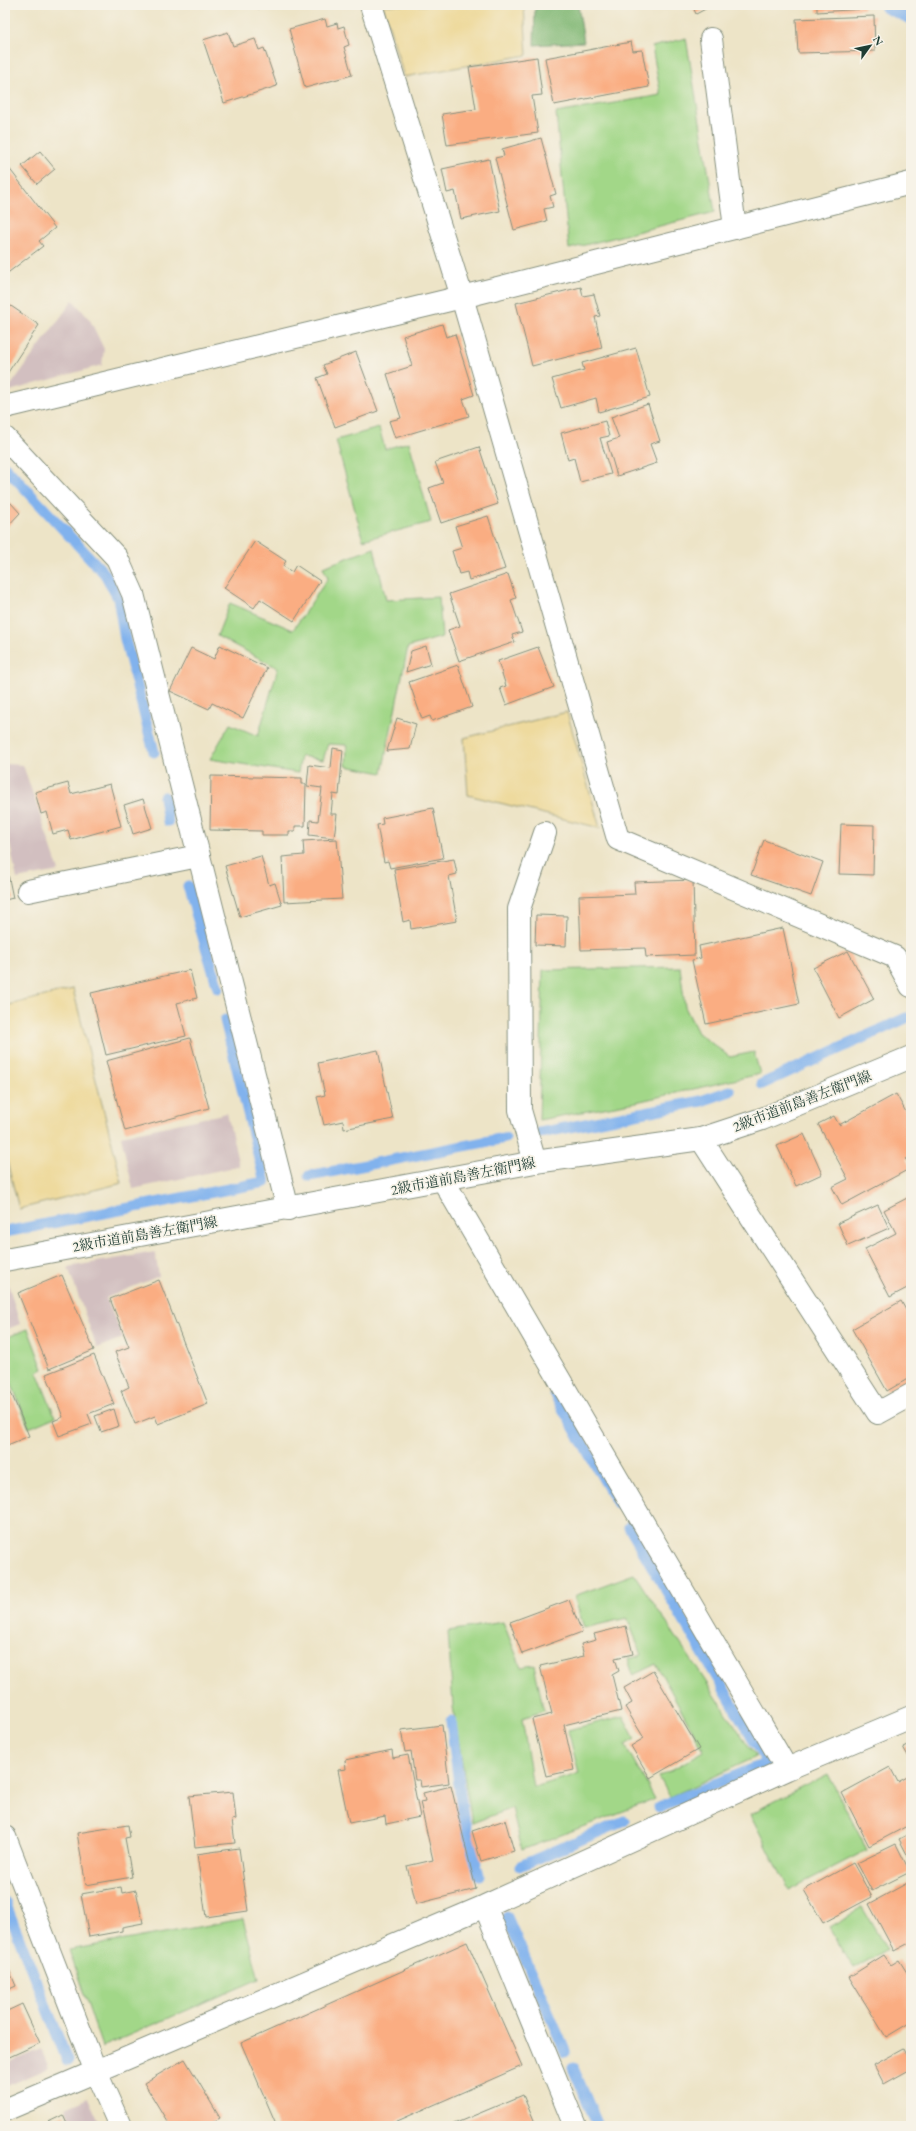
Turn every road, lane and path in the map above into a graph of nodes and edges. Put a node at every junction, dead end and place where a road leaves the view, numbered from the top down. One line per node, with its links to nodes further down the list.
1 (371, 5): 5 (street)
2 (711, 39): 4 (street)
3 (911, 183): 4 (street)
4 (735, 228): 5 (street)
5 (462, 297): 6 (street); 11 (street)
6 (5, 408)
7 (5, 438): 9 (street)
8 (545, 833): 14 (street)
9 (198, 856): 10 (street); 16 (street)
10 (28, 891)
11 (911, 986)
12 (911, 1057): 13 (street, 2級市道前島善左衛門線)
13 (701, 1138): 14 (street, 2級市道前島善左衛門線); 18 (street)
14 (535, 1162): 15 (street, 2級市道前島善左衛門線)
15 (444, 1180): 16 (street, 2級市道前島善左衛門線); 20 (street)
16 (288, 1208): 17 (street, 2級市道前島善左衛門線)
17 (5, 1260)
18 (911, 1395)
19 (911, 1717): 20 (street)
20 (787, 1769): 22 (street)
21 (5, 1837): 23 (street)
22 (485, 1906): 23 (street); 26 (street)
23 (96, 2072): 24 (street); 25 (street)
24 (5, 2110)
25 (120, 2126)
26 (575, 2126)

